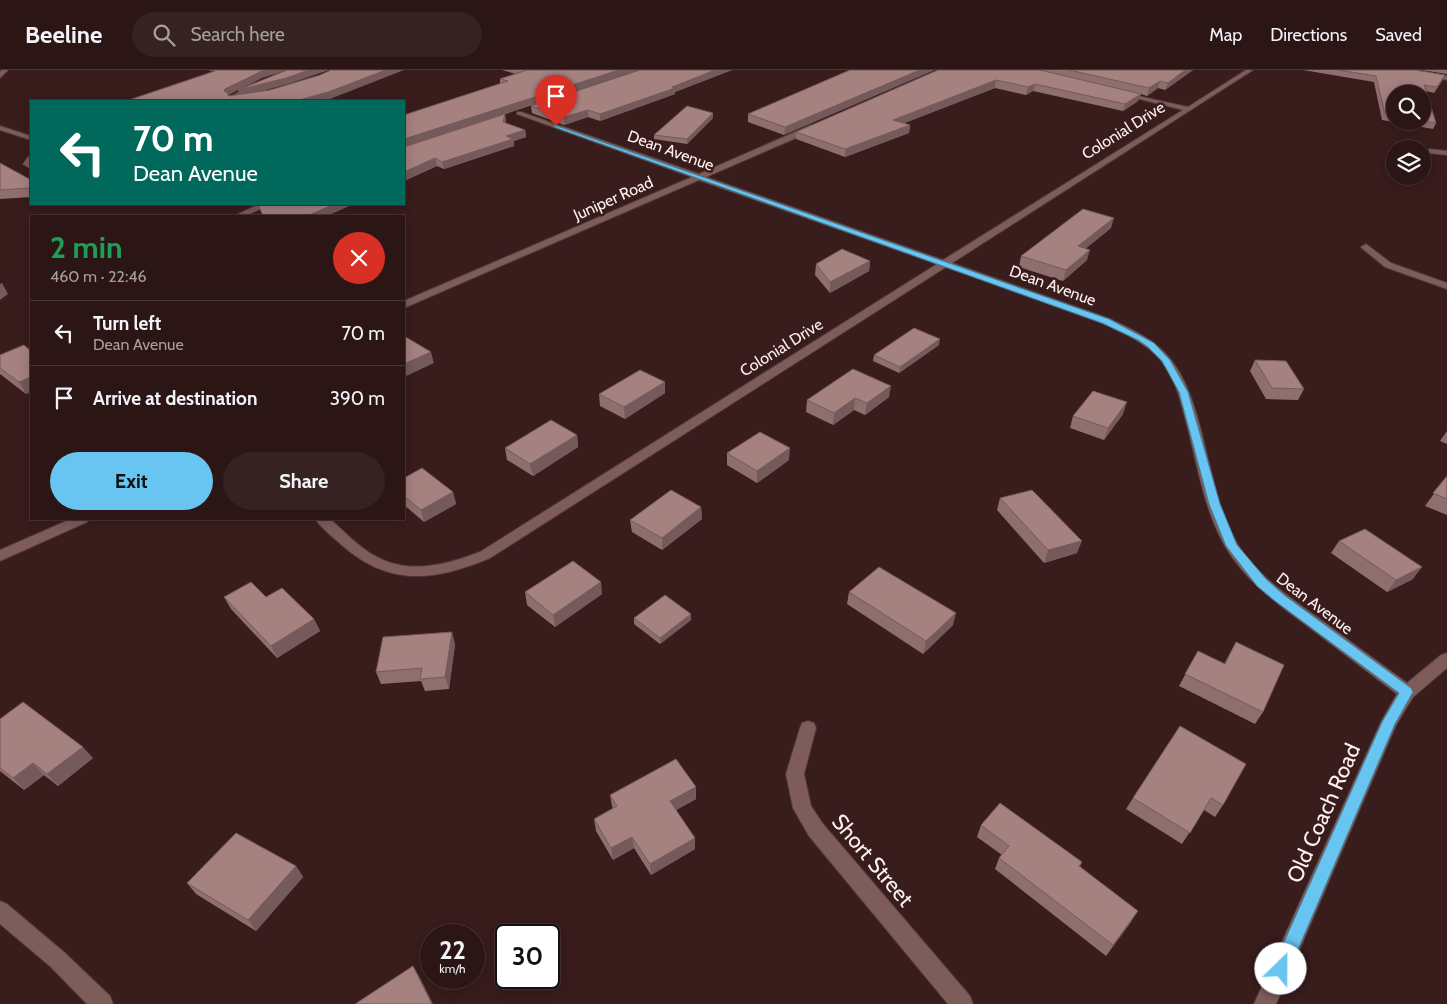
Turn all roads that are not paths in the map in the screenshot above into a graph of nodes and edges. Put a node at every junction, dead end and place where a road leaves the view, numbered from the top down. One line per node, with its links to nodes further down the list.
1 (5, 70): 4 (street)
2 (1250, 70): 11 (street, Colonial Drive)
3 (1396, 70): 5 (street)
4 (0, 76)
5 (1447, 78)
6 (265, 81): 9 (street)
7 (1116, 92): 11 (street)
8 (246, 99): 10 (street)
9 (227, 100)
10 (240, 100)
11 (1189, 109): 22 (street, Colonial Drive)
12 (519, 113): 18 (street, Dean Avenue)
13 (824, 122): 18 (street, Juniper Road)
14 (0, 128): 15 (street)
15 (30, 138)
16 (1432, 151): 17 (street)
17 (1447, 153)
18 (699, 177): 22 (street, Dean Avenue); 24 (street, Juniper Road)
19 (266, 205): 20 (street)
20 (240, 215)
21 (1366, 247): 23 (street)
22 (945, 264): 26 (street, Colonial Drive); 29 (street, Dean Avenue)
23 (1447, 286)
24 (405, 305)
25 (80, 520): 27 (street)
26 (323, 520)
27 (0, 556)
28 (1447, 659): 29 (street, Old Coach Road)
29 (1406, 692): 34 (street, Old Coach Road)
30 (808, 728): 33 (street, Short Street)
31 (0, 911): 32 (street)
32 (102, 1004)
33 (962, 1004)
34 (1265, 1004)

